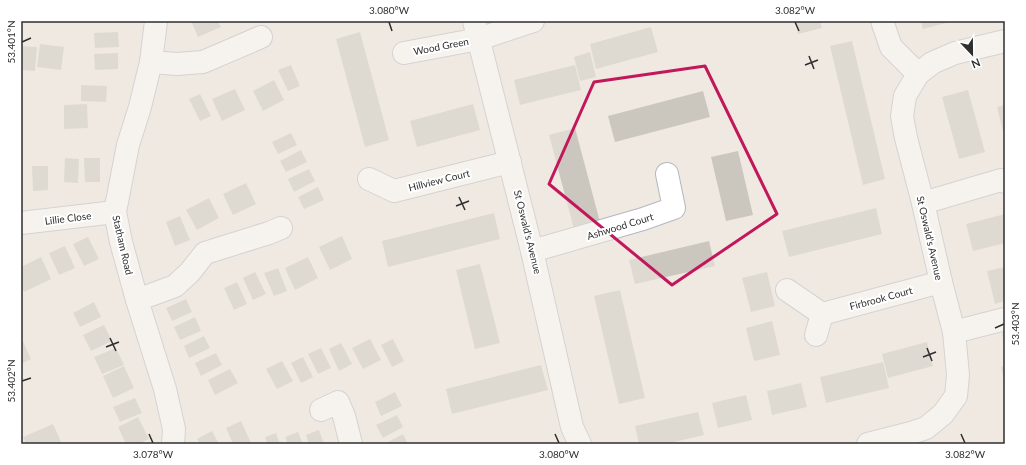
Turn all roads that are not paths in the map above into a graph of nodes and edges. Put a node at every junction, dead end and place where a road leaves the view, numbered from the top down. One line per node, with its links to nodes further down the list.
1 (156, 21): 8 (street, Statham Road)
2 (533, 21): 4 (street, Wood Green)
3 (882, 21): 9 (street)
4 (477, 30): 7 (street, Wood Green); 10 (street, St Oswald's Avenue)
5 (261, 37): 8 (street)
6 (1005, 41): 9 (street, St Oswald's Avenue)
7 (404, 53)
8 (152, 62): 15 (street, Statham Road)
9 (918, 74): 14 (street, St Oswald's Avenue)
10 (510, 162): 12 (street, Hillview Court); 18 (street, St Oswald's Avenue)
11 (667, 174): 18 (street, Ashwood Court)
12 (369, 179)
13 (1005, 182): 14 (street)
14 (923, 202): 19 (street, St Oswald's Avenue)
15 (115, 212): 16 (street, Lillie Close); 21 (street, Statham Road)
16 (21, 223)
17 (281, 228): 21 (street)
18 (532, 252): 29 (street, St Oswald's Avenue)
19 (941, 282): 22 (street, Firbrook Court); 24 (street, St Oswald's Avenue)
20 (787, 290): 22 (street)
21 (137, 300): 27 (street, Statham Road)
22 (822, 314): 25 (street)
23 (1005, 319): 24 (street)
24 (954, 332): 30 (street, St Oswald's Avenue)
25 (816, 335)
26 (321, 410): 28 (street)
27 (173, 444)
28 (351, 444)
29 (580, 444)
30 (868, 444)

